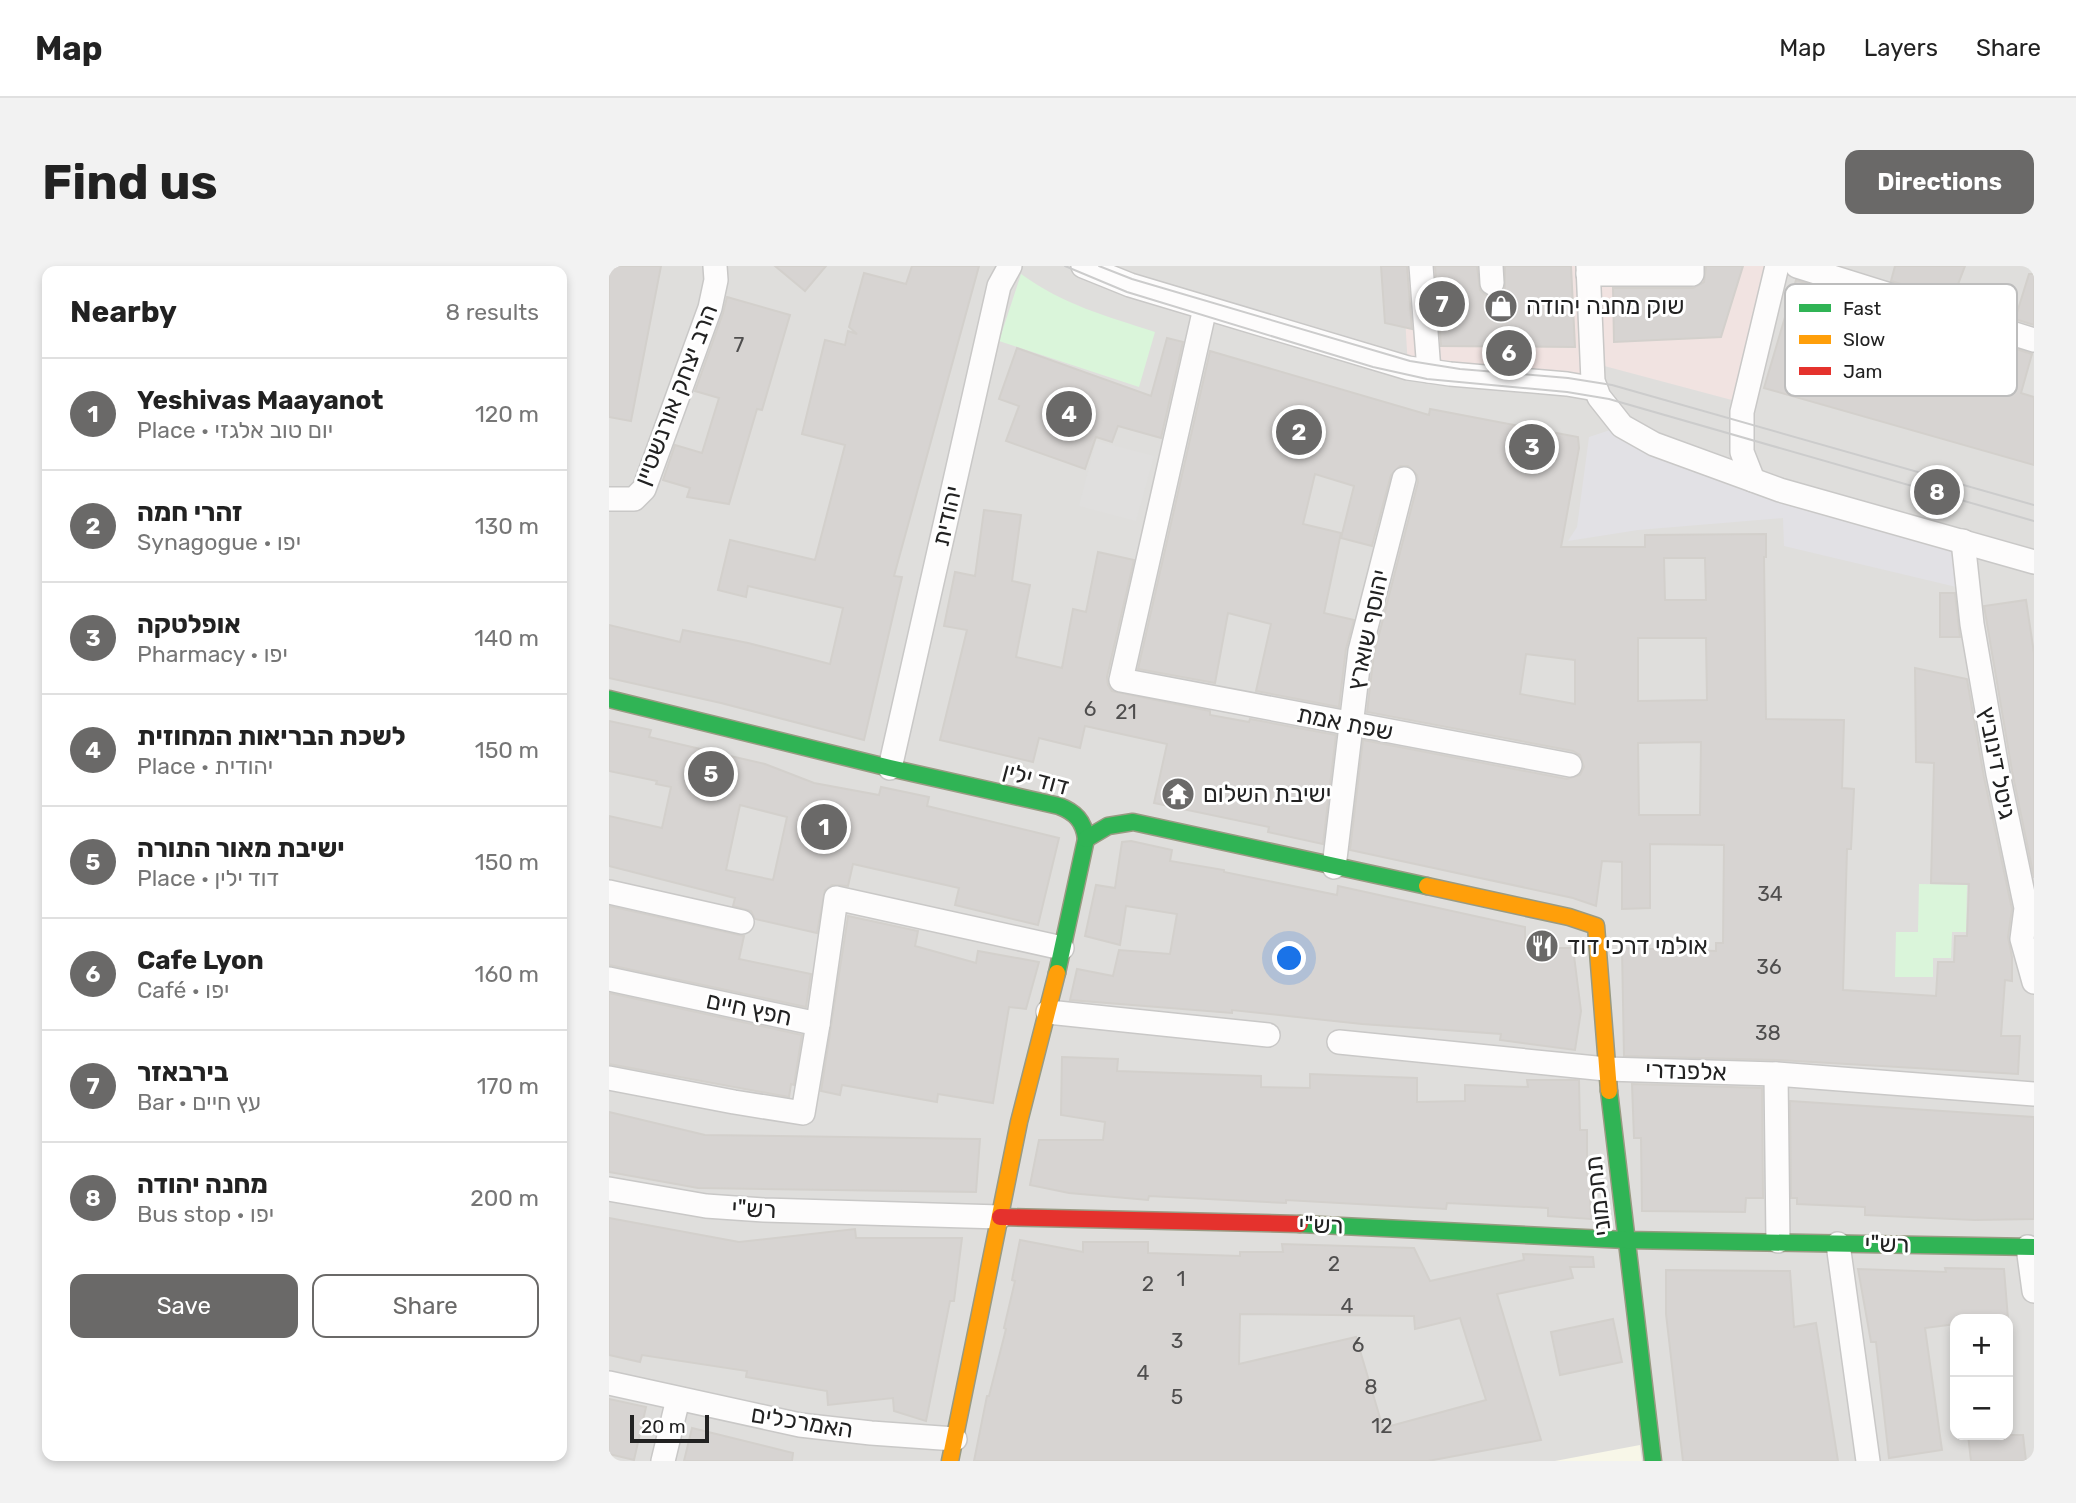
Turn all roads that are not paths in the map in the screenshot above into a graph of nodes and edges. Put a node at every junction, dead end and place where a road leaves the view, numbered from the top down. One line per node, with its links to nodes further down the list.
1 (715, 266): 17 (street, הרב יצחק אורנשטיין)
2 (1083, 266): 10 (street)
3 (1421, 266): 13 (street)
4 (1692, 266): 7 (street)
5 (1777, 266): 16 (street)
6 (1797, 266): 9 (street)
7 (1588, 270): 14 (street)
8 (1005, 276): 23 (street, יהודית)
9 (1855, 284)
10 (1205, 308): 13 (street); 21 (street, שפת אמת)
11 (2017, 335): 12 (street)
12 (2034, 340)
13 (1429, 372): 14 (street)
14 (1596, 389): 16 (street)
15 (1403, 479): 21 (street, יהוסף שוארץ)
16 (1753, 480): 18 (street)
17 (609, 499)
18 (1963, 541): 19 (street); 30 (street, גיטל דינוביץ)
19 (2034, 562)
20 (609, 699): 23 (street, דוד ילין)
21 (1350, 724): 22 (street, שפת אמת); 25 (street, יהוסף שוארץ)
22 (1570, 765)
23 (890, 768): 24 (street, דוד ילין)
24 (1086, 839): 25 (street); 28 (street)
25 (1334, 867): 35 (street, תחכמוני)
26 (609, 892): 27 (street)
27 (741, 922)
28 (1062, 948): 31 (street); 32 (street, חפץ חיים)
29 (609, 979): 32 (street, חפץ חיים)
30 (2034, 982)
31 (1048, 1012): 33 (street); 40 (street)
32 (818, 1024): 37 (street)
33 (1268, 1035)
34 (1339, 1042): 35 (street, אלפנדרי)
35 (1606, 1069): 36 (street, אלפנדרי); 41 (street, תחכמוני)
36 (1776, 1074): 38 (street, אלפנדרי); 42 (street)
37 (609, 1079)
38 (2034, 1094)
39 (609, 1189): 40 (street, רש"י)
40 (1000, 1217): 41 (street, רש"י); 48 (street)
41 (1626, 1240): 42 (street, רש"י); 50 (street, תחכמוני)
42 (1777, 1241): 43 (street, רש"י)
43 (1838, 1244): 44 (street, רש"י); 51 (street)
44 (2031, 1247): 45 (street)
45 (2034, 1291)
46 (609, 1383): 47 (street, האמרכלים)
47 (678, 1399): 48 (street, האמרכלים); 49 (street)
48 (953, 1450)
49 (663, 1461)
50 (1653, 1461)
51 (1868, 1461)

